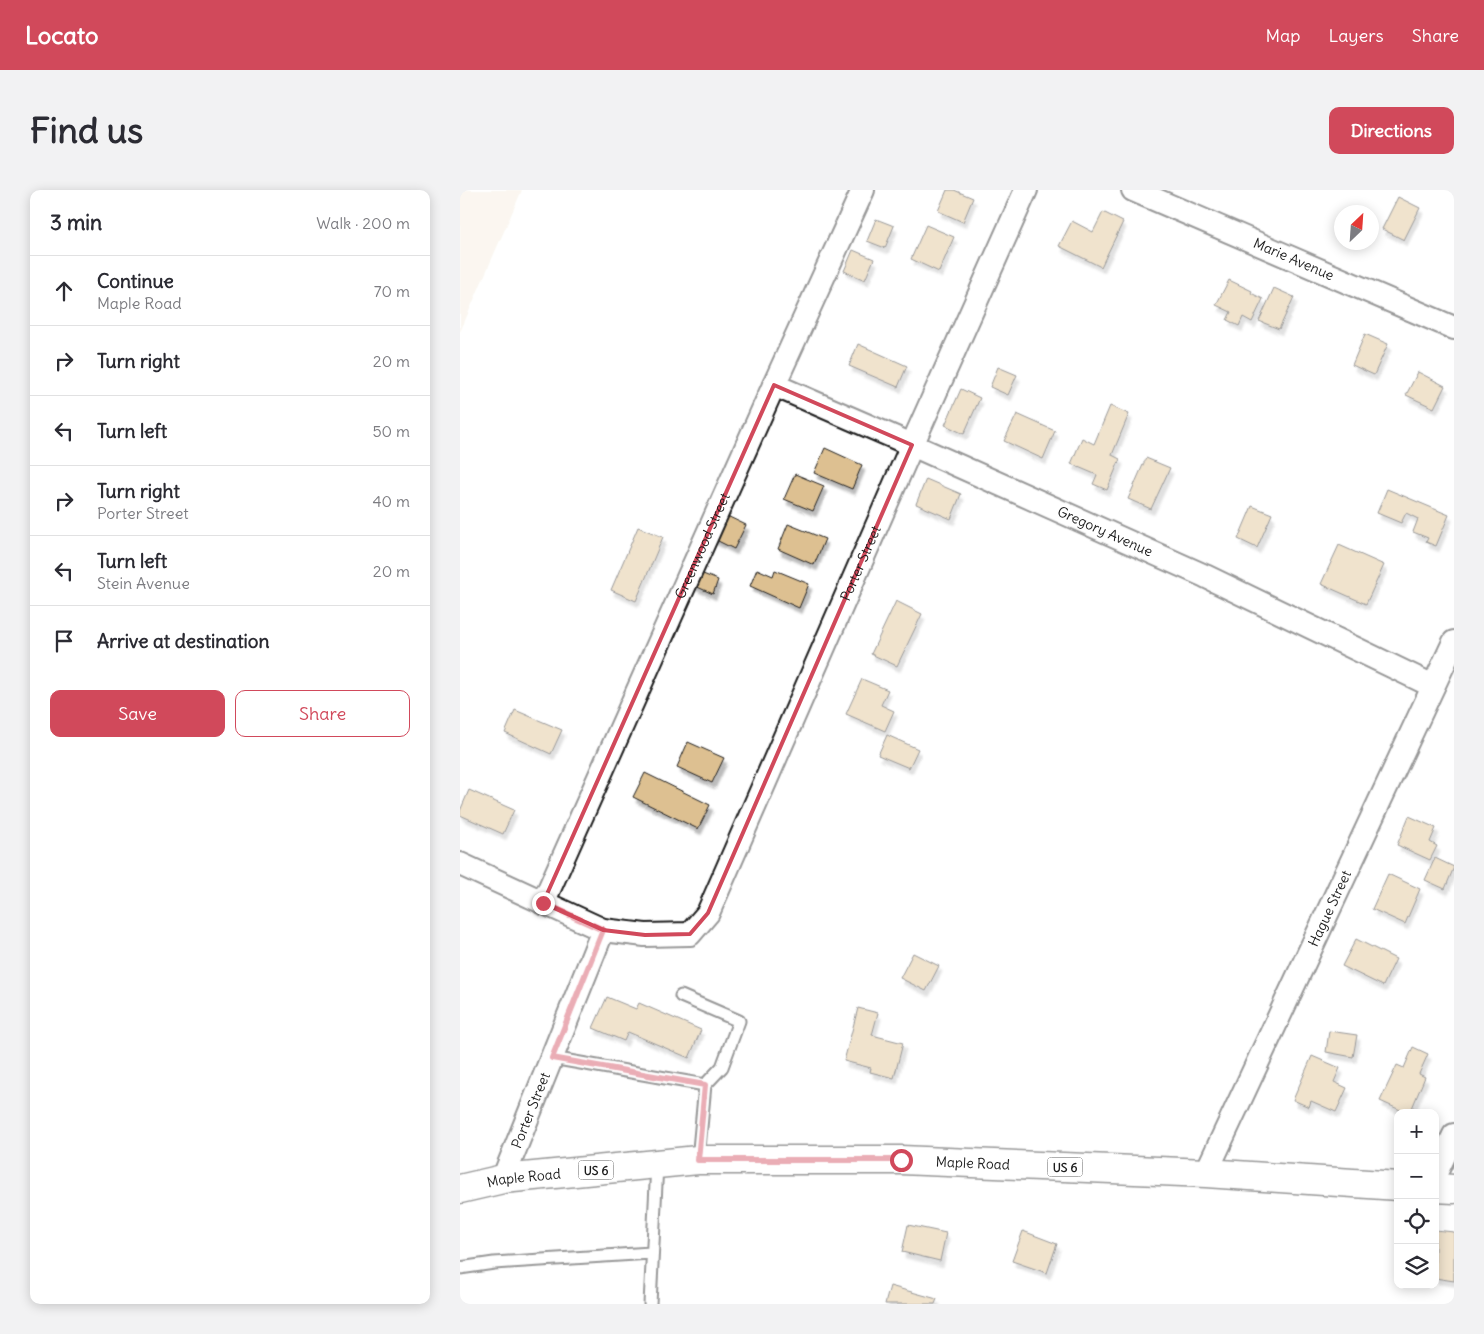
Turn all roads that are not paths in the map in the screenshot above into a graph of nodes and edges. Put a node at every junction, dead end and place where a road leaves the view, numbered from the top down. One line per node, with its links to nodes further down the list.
1 (863, 190): 5 (street, Greenwood Street)
2 (1026, 190): 6 (street, Porter Street)
3 (1133, 190): 4 (street, Marie Avenue)
4 (1454, 328)
5 (774, 385): 6 (street, Gregory Avenue); 10 (street, Greenwood Street)
6 (912, 444): 8 (street, Gregory Avenue); 11 (street, Porter Street)
7 (1454, 642): 8 (street, Hague Street)
8 (1433, 686): 19 (street, Hague Street)
9 (460, 864): 10 (street)
10 (543, 903): 11 (street)
11 (603, 930): 13 (street, Porter Street)
12 (681, 996): 14 (lane)
13 (552, 1058): 14 (lane); 20 (street, Porter Street)
14 (705, 1085): 16 (lane)
15 (1454, 1135): 18 (street)
16 (698, 1160): 17 (main road, Maple Road / US 6); 19 (main road, Maple Road / US 6)
17 (657, 1164): 20 (main road, Maple Road / US 6); 25 (lane)
18 (1439, 1167)
19 (1206, 1173): 21 (main road, Maple Road / US 6)
20 (504, 1179): 23 (main road, Maple Road / US 6)
21 (1394, 1186)
22 (1439, 1188): 24 (main road)
23 (460, 1189)
24 (1454, 1189)
25 (651, 1252): 26 (lane); 27 (lane)
26 (460, 1268)
27 (650, 1304)

